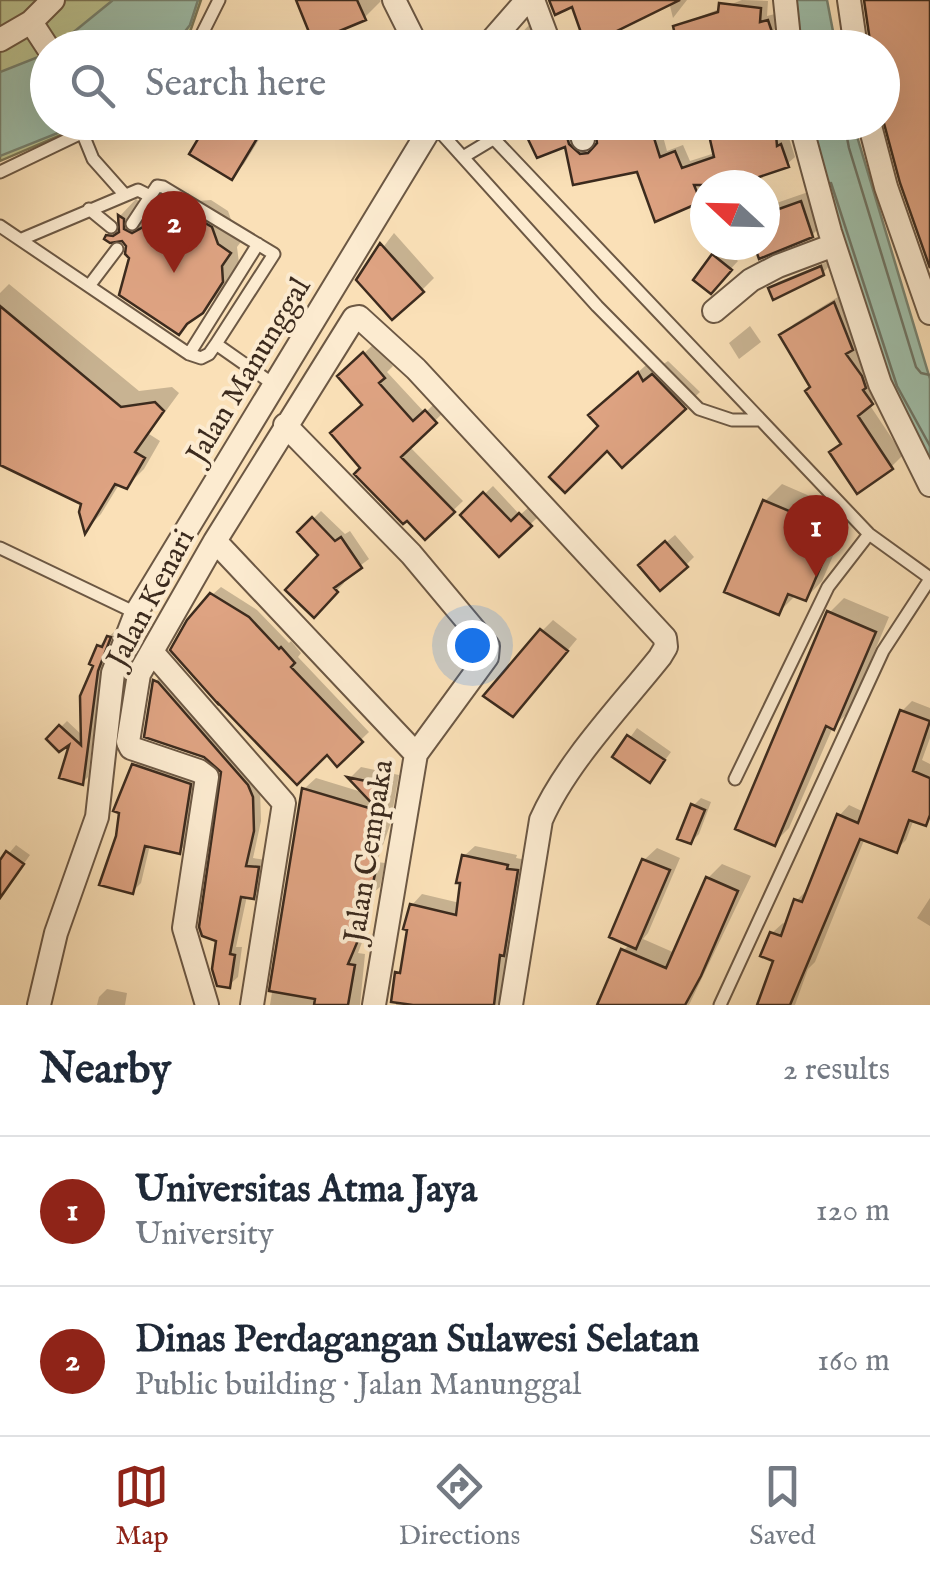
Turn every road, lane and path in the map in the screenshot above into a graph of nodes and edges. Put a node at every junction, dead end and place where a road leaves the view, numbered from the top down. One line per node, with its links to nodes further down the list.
1 (52, 0): 7 (street)
2 (219, 0): 8 (lane)
3 (394, 0): 9 (street)
4 (530, 0): 10 (street); 11 (street)
5 (785, 0): 12 (street)
6 (849, 0): 13 (street)
7 (42, 30)
8 (204, 30)
9 (409, 30)
10 (502, 30)
11 (543, 30)
12 (788, 30)
13 (853, 30)
14 (30, 37): 15 (street)
15 (0, 40)
16 (65, 140): 25 (lane)
17 (94, 140): 26 (lane)
18 (424, 140): 43 (street, Jalan Manunggal)
19 (448, 140): 24 (lane)
20 (491, 140): 24 (lane)
21 (494, 140): 44 (lane)
22 (805, 140): 34 (street)
23 (874, 140): 40 (street)
24 (463, 157): 44 (lane)
25 (0, 172)
26 (125, 195): 27 (lane); 28 (lane)
27 (150, 196): 29 (lane); 33 (lane)
28 (89, 209): 31 (lane); 32 (lane)
29 (132, 224)
30 (0, 226): 32 (lane)
31 (111, 226)
32 (22, 239): 36 (lane)
33 (258, 244): 37 (lane); 38 (lane)
34 (834, 246): 39 (street); 46 (street)
35 (117, 248): 36 (lane)
36 (89, 286): 42 (lane)
37 (228, 292): 38 (lane); 42 (lane)
38 (244, 302): 41 (lane)
39 (714, 311)
40 (930, 313)
41 (216, 344): 42 (lane); 43 (lane)
42 (189, 354)
43 (273, 384): 51 (street, Jalan Manunggal)
44 (759, 420): 47 (lane)
45 (286, 425): 48 (street, Jalan Kenari); 53 (street); 59 (street, Jalan Kenari)
46 (930, 485)
47 (869, 534): 50 (lane); 54 (lane)
48 (214, 541): 52 (street, Jalan Kenari); 53 (street, Jalan Cempaka)
49 (0, 548): 51 (lane)
50 (930, 579): 60 (lane)
51 (136, 613): 56 (street, Jalan Manunggal)
52 (152, 652): 55 (street); 57 (street, Jalan Kenari)
53 (416, 754): 58 (street, Jalan Cempaka)
54 (735, 779)
55 (252, 1004)
56 (39, 1005)
57 (207, 1005)
58 (374, 1005)
59 (512, 1005)
60 (720, 1005)

